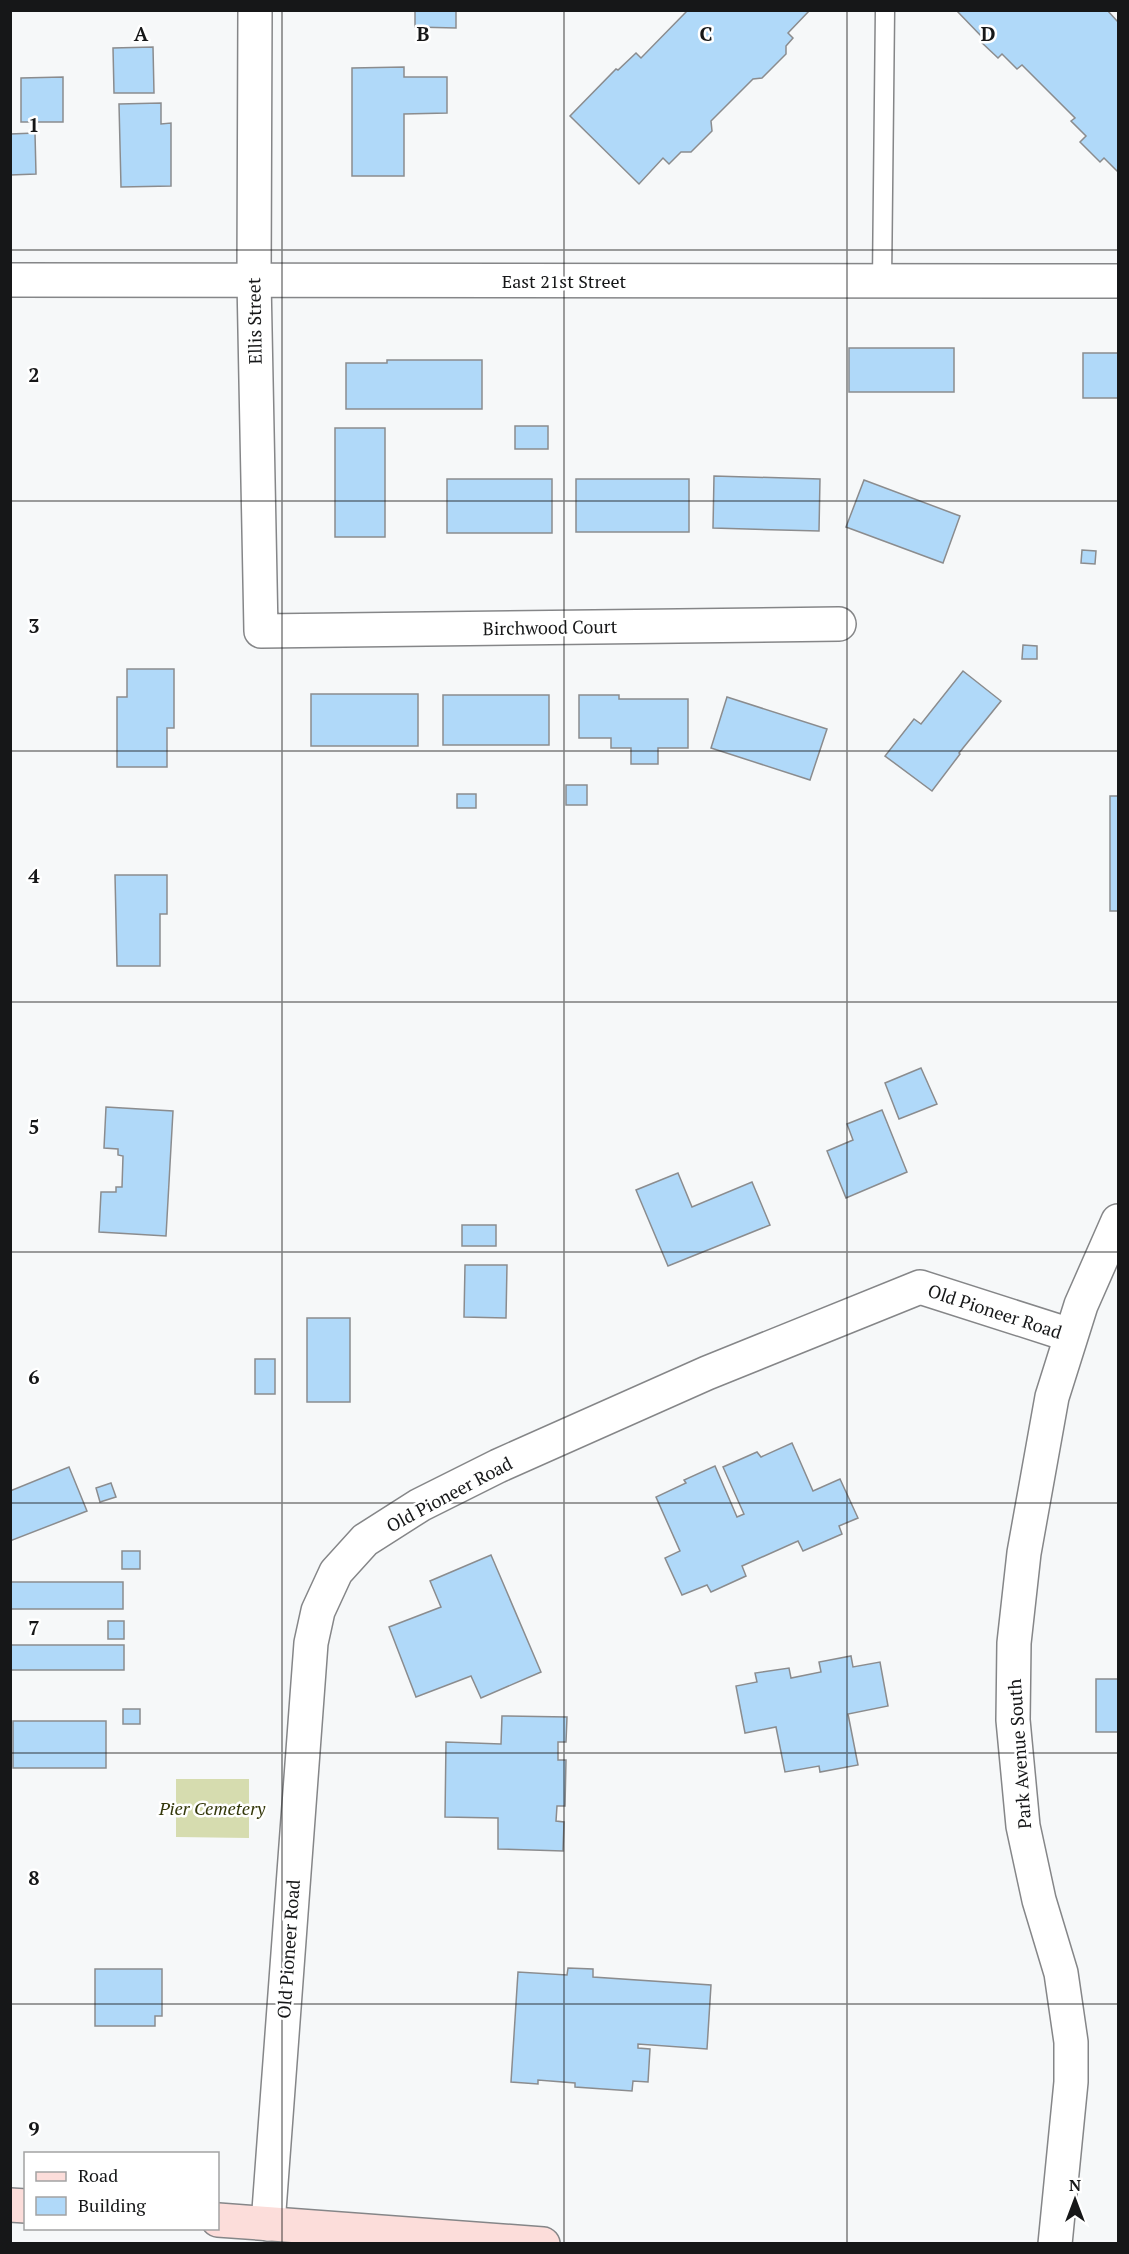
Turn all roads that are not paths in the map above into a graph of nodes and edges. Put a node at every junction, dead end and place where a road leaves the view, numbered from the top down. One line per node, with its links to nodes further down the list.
1 (255, 10): 4 (street, Ellis Street)
2 (885, 10): 5 (lane)
3 (10, 280): 4 (street, East 21st Street)
4 (254, 280): 5 (street, East 21st Street); 8 (street, Ellis Street)
5 (882, 281): 6 (street, East 21st Street)
6 (1119, 281)
7 (838, 624): 8 (street, Birchwood Court)
8 (261, 631)
9 (1119, 1221): 10 (street, Old Pioneer Road)
10 (1070, 1335): 12 (street, Old Pioneer Road); 14 (street, Park Avenue South)
11 (219, 2220): 12 (main road)
12 (268, 2224): 13 (main road)
13 (543, 2244)
14 (1055, 2244)

